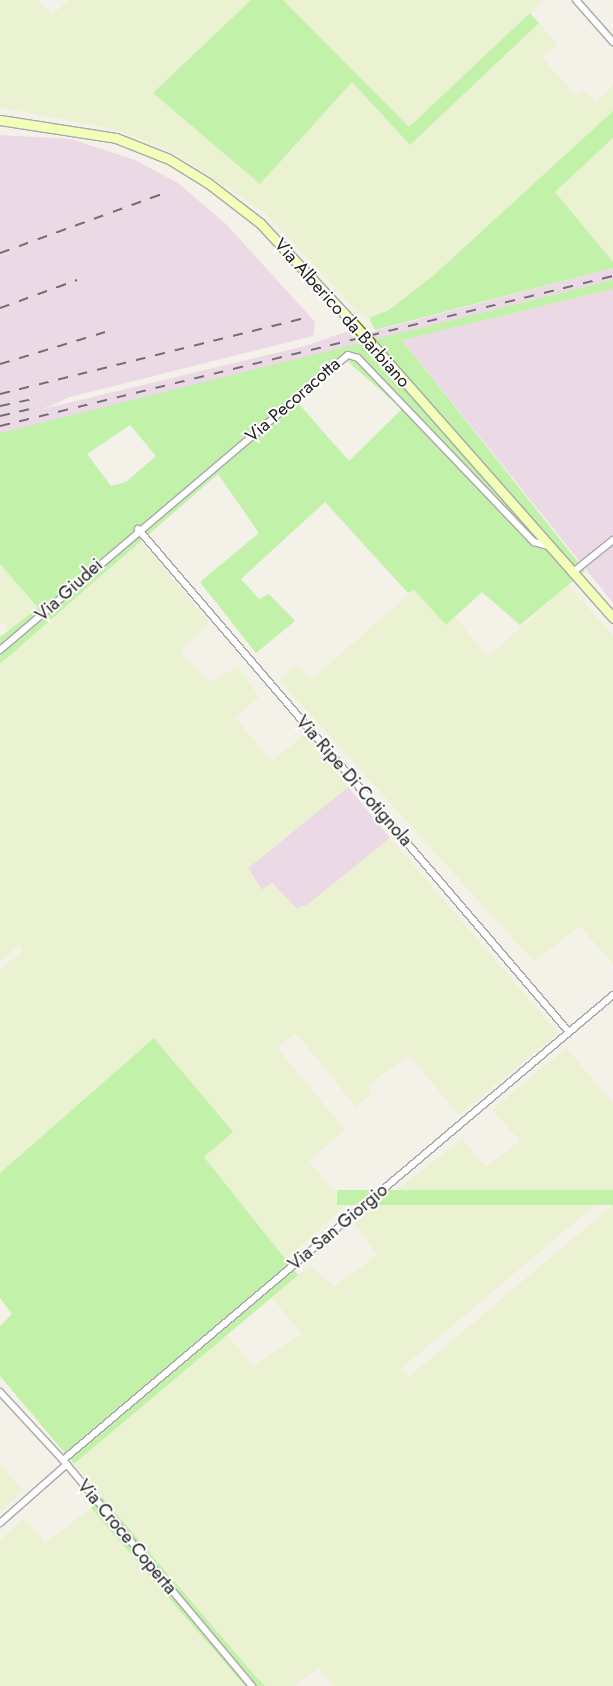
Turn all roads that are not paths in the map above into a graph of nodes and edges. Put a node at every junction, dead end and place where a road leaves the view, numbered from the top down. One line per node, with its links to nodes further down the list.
1 (576, 0): 2 (street)
2 (613, 42)
3 (0, 120): 6 (main road, Via Alberico da Barbiano, bridge)
4 (138, 530): 6 (street, Via Pecoracotta); 9 (street, Via Giudei); 11 (street, Via Ripe Di Cotignola)
5 (613, 540): 7 (street)
6 (550, 546): 7 (main road, Via Alberico da Barbiano)
7 (572, 573): 8 (main road, Via Alberico da Barbiano)
8 (613, 618)
9 (0, 650)
10 (613, 995): 11 (street, Via San Giorgio)
11 (569, 1032): 13 (street, Via San Giorgio)
12 (0, 1392): 13 (street, Via Croce Coperta)
13 (65, 1462): 14 (street, Via San Giorgio); 15 (street, Via Croce Coperta)
14 (0, 1522)
15 (252, 1686)

